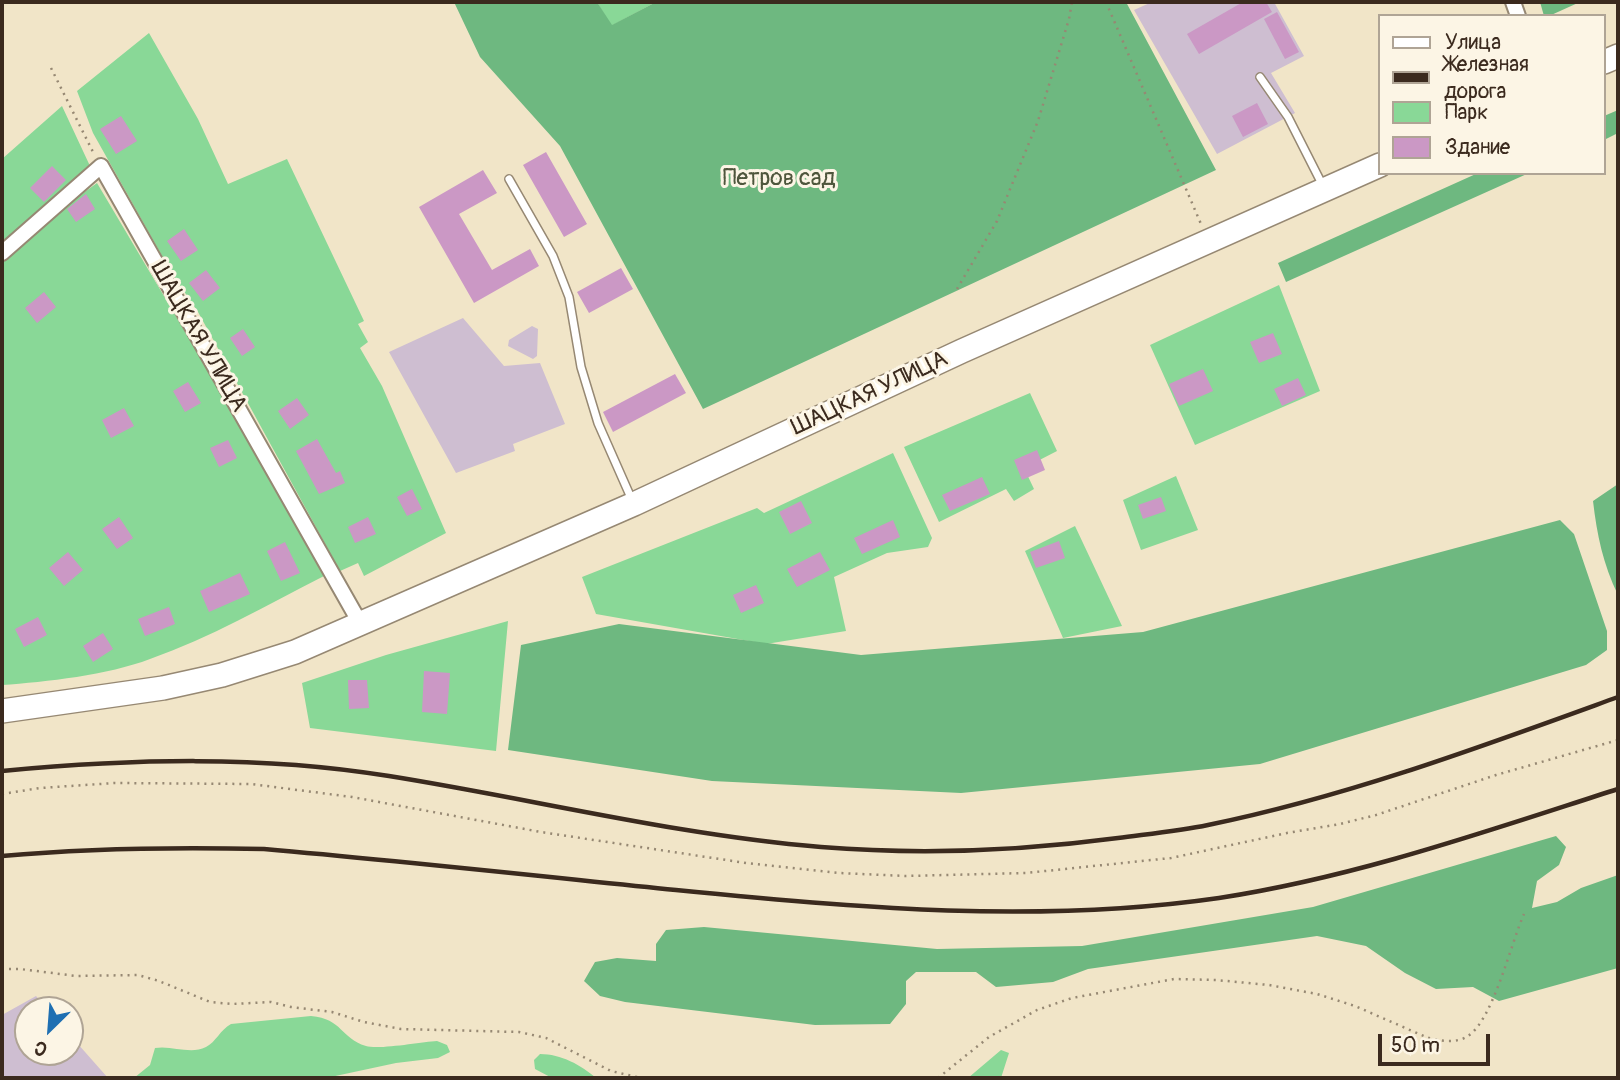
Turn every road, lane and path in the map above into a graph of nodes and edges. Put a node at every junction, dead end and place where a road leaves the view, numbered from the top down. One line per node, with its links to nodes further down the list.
1 (1072, 2): 11 (path)
2 (1105, 2): 9 (path)
3 (51, 68): 5 (path)
4 (1261, 77): 8 (lane)
5 (101, 166): 10 (street); 13 (street, ШАЦКАЯ УЛИЦА)
6 (1378, 166): 8 (main road, ШАЦКАЯ УЛИЦА)
7 (509, 179): 12 (lane)
8 (1325, 190): 9 (main road, ШАЦКАЯ УЛИЦА)
9 (1210, 242): 12 (main road, ШАЦКАЯ УЛИЦА)
10 (2, 253)
11 (957, 289)
12 (634, 504): 13 (main road, ШАЦКАЯ УЛИЦА)
13 (360, 623): 14 (main road, ШАЦКАЯ УЛИЦА)
14 (2, 711)
15 (1618, 740): 16 (path)
16 (2, 794)
17 (1524, 914): 20 (path)
18 (2, 969): 19 (path)
19 (641, 1078)
20 (937, 1078)

